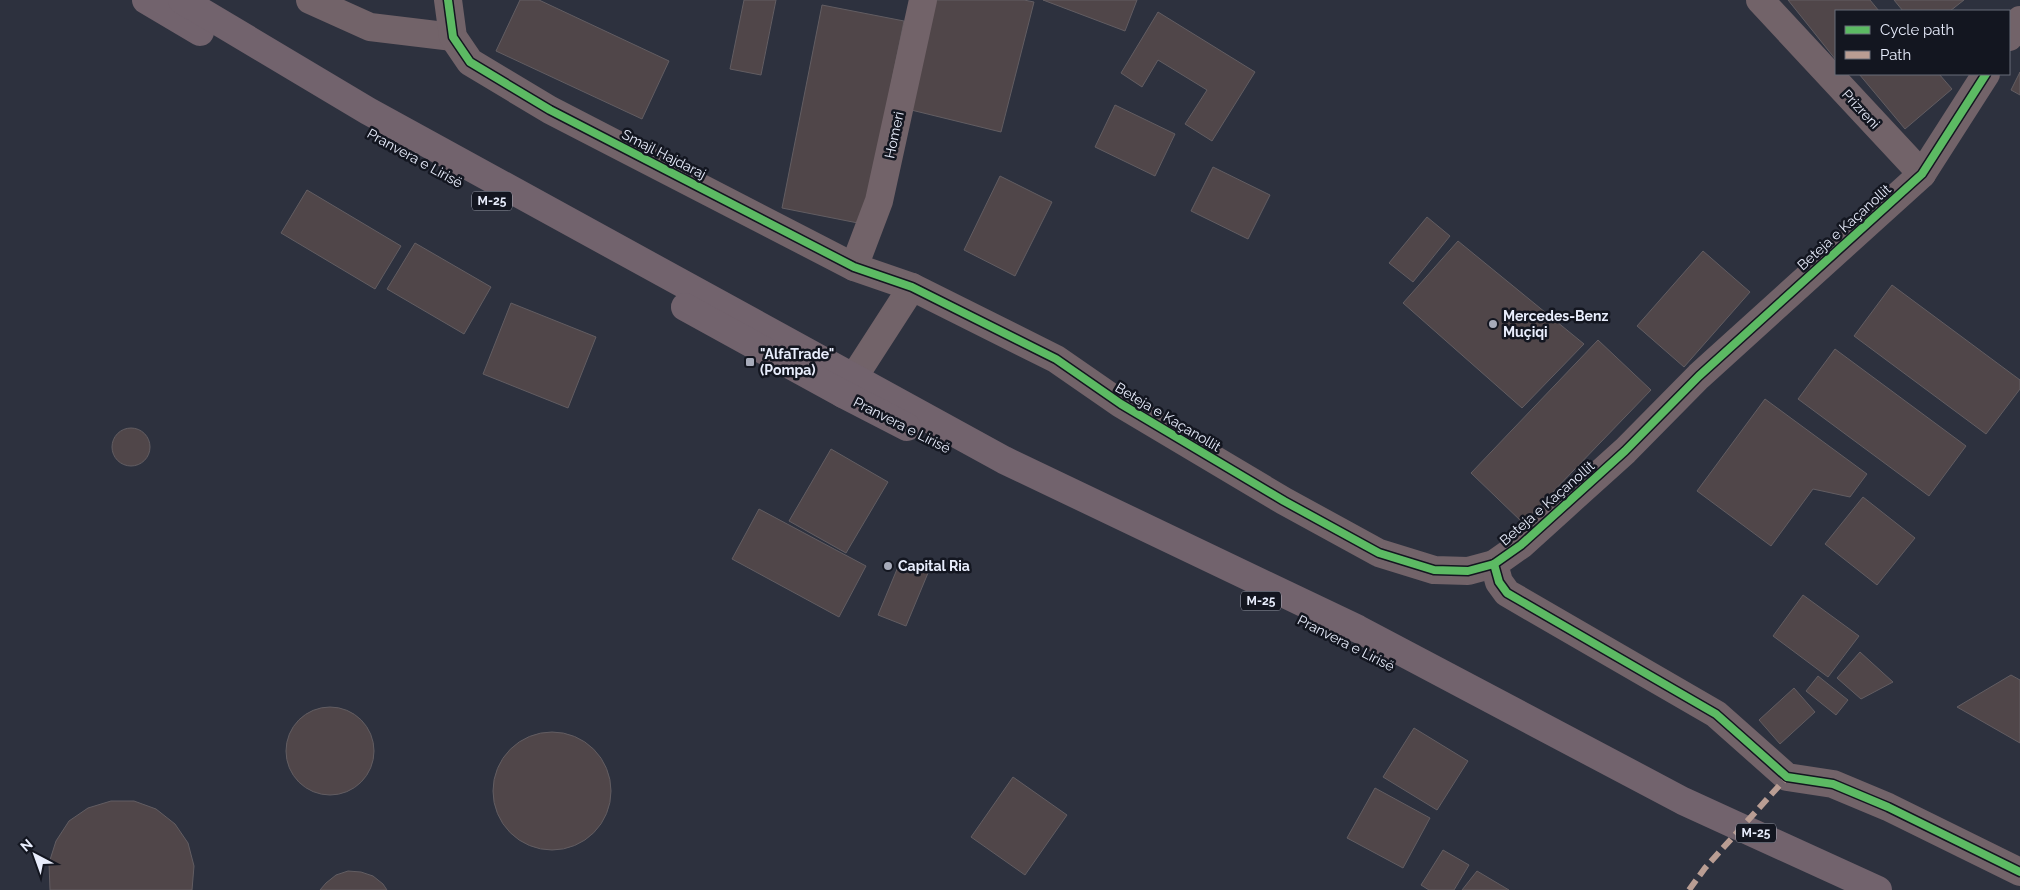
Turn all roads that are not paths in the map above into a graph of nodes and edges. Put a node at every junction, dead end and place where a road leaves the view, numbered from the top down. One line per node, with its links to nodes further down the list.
1 (146, 0): 16 (main road, Pranvera e Lirisë / M-25)
2 (182, 0): 16 (main road, Pranvera e Lirisë / M-25)
3 (310, 0): 11 (street)
4 (448, 0): 11 (street, Smajl Hajdaraj)
5 (923, 0): 14 (street, Homeri)
6 (1760, 0): 13 (street, Prizreni)
7 (2016, 0): 8 (street)
8 (2020, 4)
9 (2020, 20): 10 (street)
10 (2010, 35)
11 (452, 37): 14 (street, Smajl Hajdaraj)
12 (1985, 75): 13 (street, Beteja e Kaçanollit)
13 (1922, 174): 17 (street, Beteja e Kaçanollit)
14 (854, 267): 15 (street, Smajl Hajdaraj)
15 (912, 287): 16 (street); 17 (street, Beteja e Kaçanollit)
16 (848, 386): 19 (main road, Pranvera e Lirisë / M-25)
17 (1494, 564): 18 (street)
18 (2020, 872)
19 (1878, 890)

